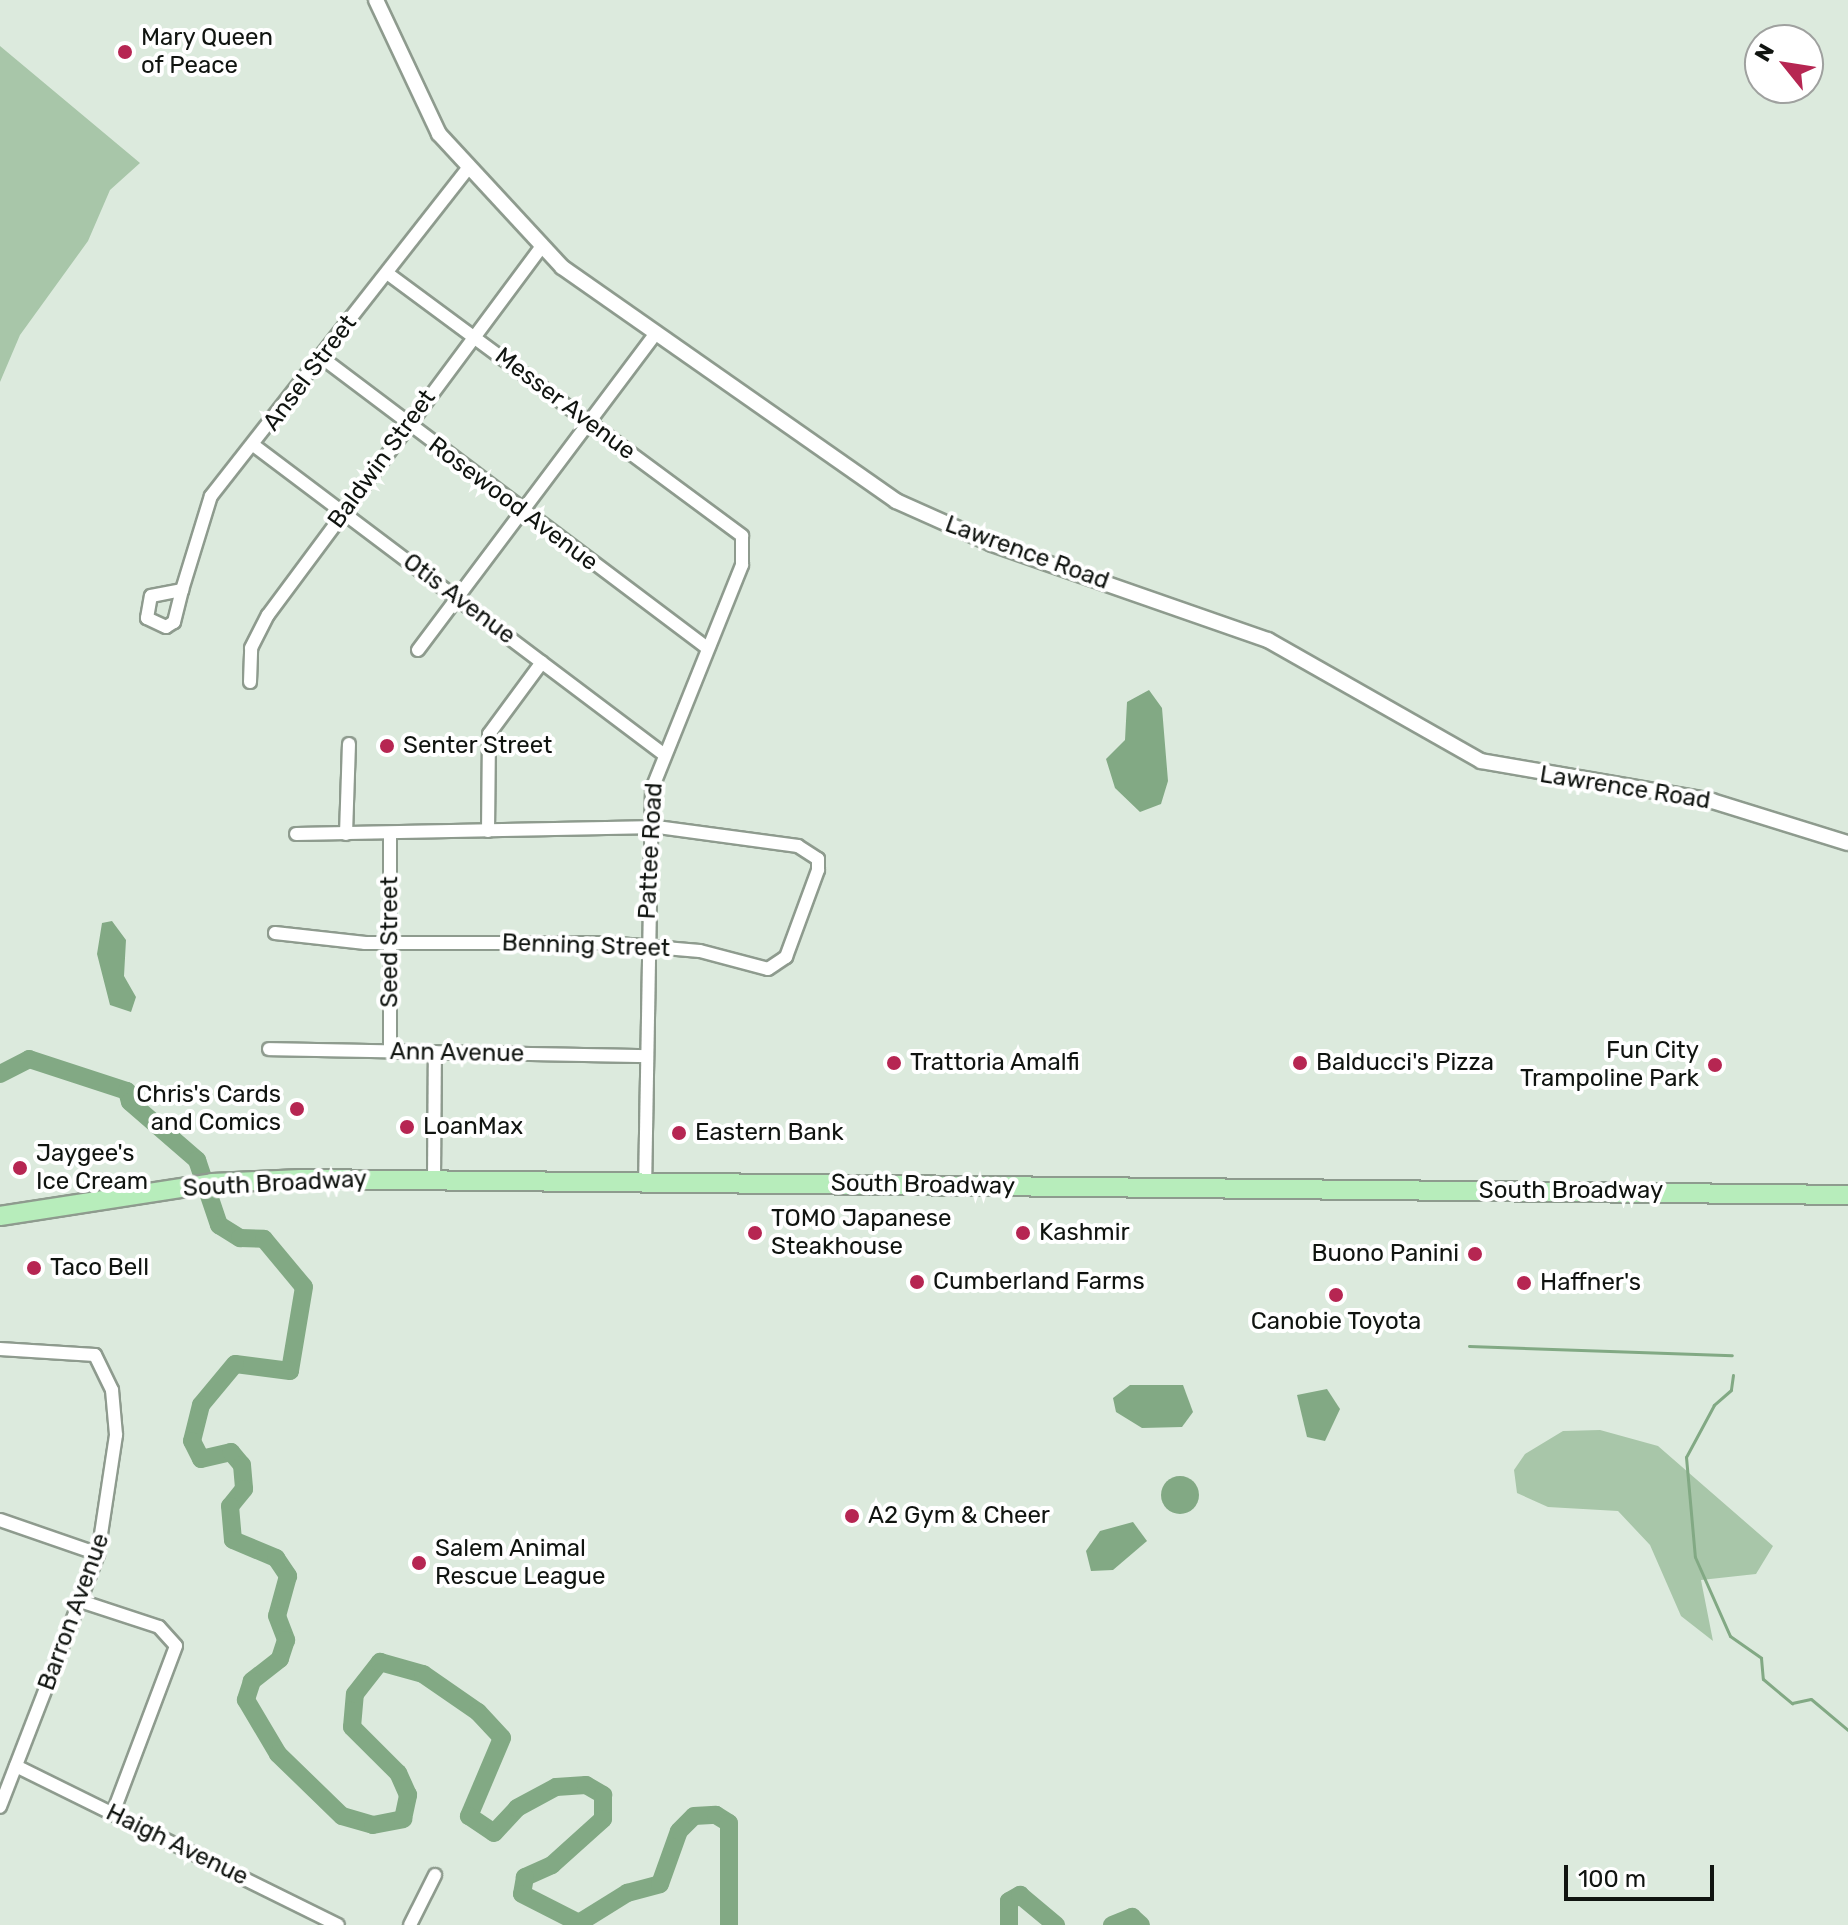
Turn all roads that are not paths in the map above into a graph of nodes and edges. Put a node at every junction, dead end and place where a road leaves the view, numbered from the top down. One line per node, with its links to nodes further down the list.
1 (376, 0): 2 (street, Lawrence Road)
2 (467, 169): 3 (street, Lawrence Road); 4 (street, Ansel Street)
3 (541, 247): 5 (street, Lawrence Road); 6 (street, Baldwin Street)
4 (387, 273): 6 (street, Messer Avenue); 7 (street, Ansel Street)
5 (655, 334): 8 (street); 27 (street, Lawrence Road)
6 (474, 337): 8 (street, Messer Avenue); 9 (street, Baldwin Street)
7 (321, 357): 9 (street, Rosewood Avenue); 10 (street, Ansel Street)
8 (589, 422): 11 (street); 13 (street, Messer Avenue)
9 (407, 425): 11 (street, Rosewood Avenue); 12 (street, Baldwin Street)
10 (256, 447): 12 (street, Otis Avenue); 14 (street, Ansel Street)
11 (523, 509): 15 (street); 16 (street, Rosewood Avenue)
12 (343, 511): 15 (street, Otis Avenue); 19 (street, Baldwin Street)
13 (742, 536): 16 (street, Pattee Road)
14 (182, 590)
15 (458, 597): 17 (street); 18 (street, Otis Avenue)
16 (706, 647): 21 (street, Pattee Road)
17 (418, 650)
18 (542, 662): 21 (street, Otis Avenue); 23 (street)
19 (250, 682)
20 (349, 744): 26 (street)
21 (662, 753): 22 (street, Pattee Road)
22 (650, 827): 23 (street); 30 (street, Pattee Road); 30 (street, Benning Street)
23 (488, 831): 24 (street)
24 (390, 833): 26 (street); 29 (street, Seed Street)
25 (296, 834): 26 (street)
26 (346, 834)
27 (1848, 843)
28 (275, 933): 29 (street, Benning Street)
29 (389, 942): 30 (street, Benning Street); 32 (street, Seed Street)
30 (646, 946): 34 (street, Pattee Road)
31 (269, 1049): 32 (street, Ann Avenue)
32 (390, 1051): 33 (street, Ann Avenue)
33 (435, 1052): 34 (street, Ann Avenue); 35 (street)
34 (645, 1056): 36 (street, Pattee Road)
35 (434, 1180): 36 (main road, South Broadway); 38 (main road, South Broadway)
36 (645, 1184): 37 (main road, South Broadway)
37 (1848, 1195)
38 (0, 1216)
39 (0, 1349): 41 (street, Barron Avenue)
40 (0, 1520): 41 (street)
41 (98, 1554): 42 (street, Barron Avenue)
42 (80, 1601): 43 (street, Barron Avenue); 45 (street)
43 (16, 1766): 44 (street, Barron Avenue); 45 (street, Haigh Avenue)
44 (0, 1807)
45 (113, 1813): 47 (street, Haigh Avenue)
46 (435, 1875): 48 (street)
47 (338, 1925)
48 (410, 1925)

